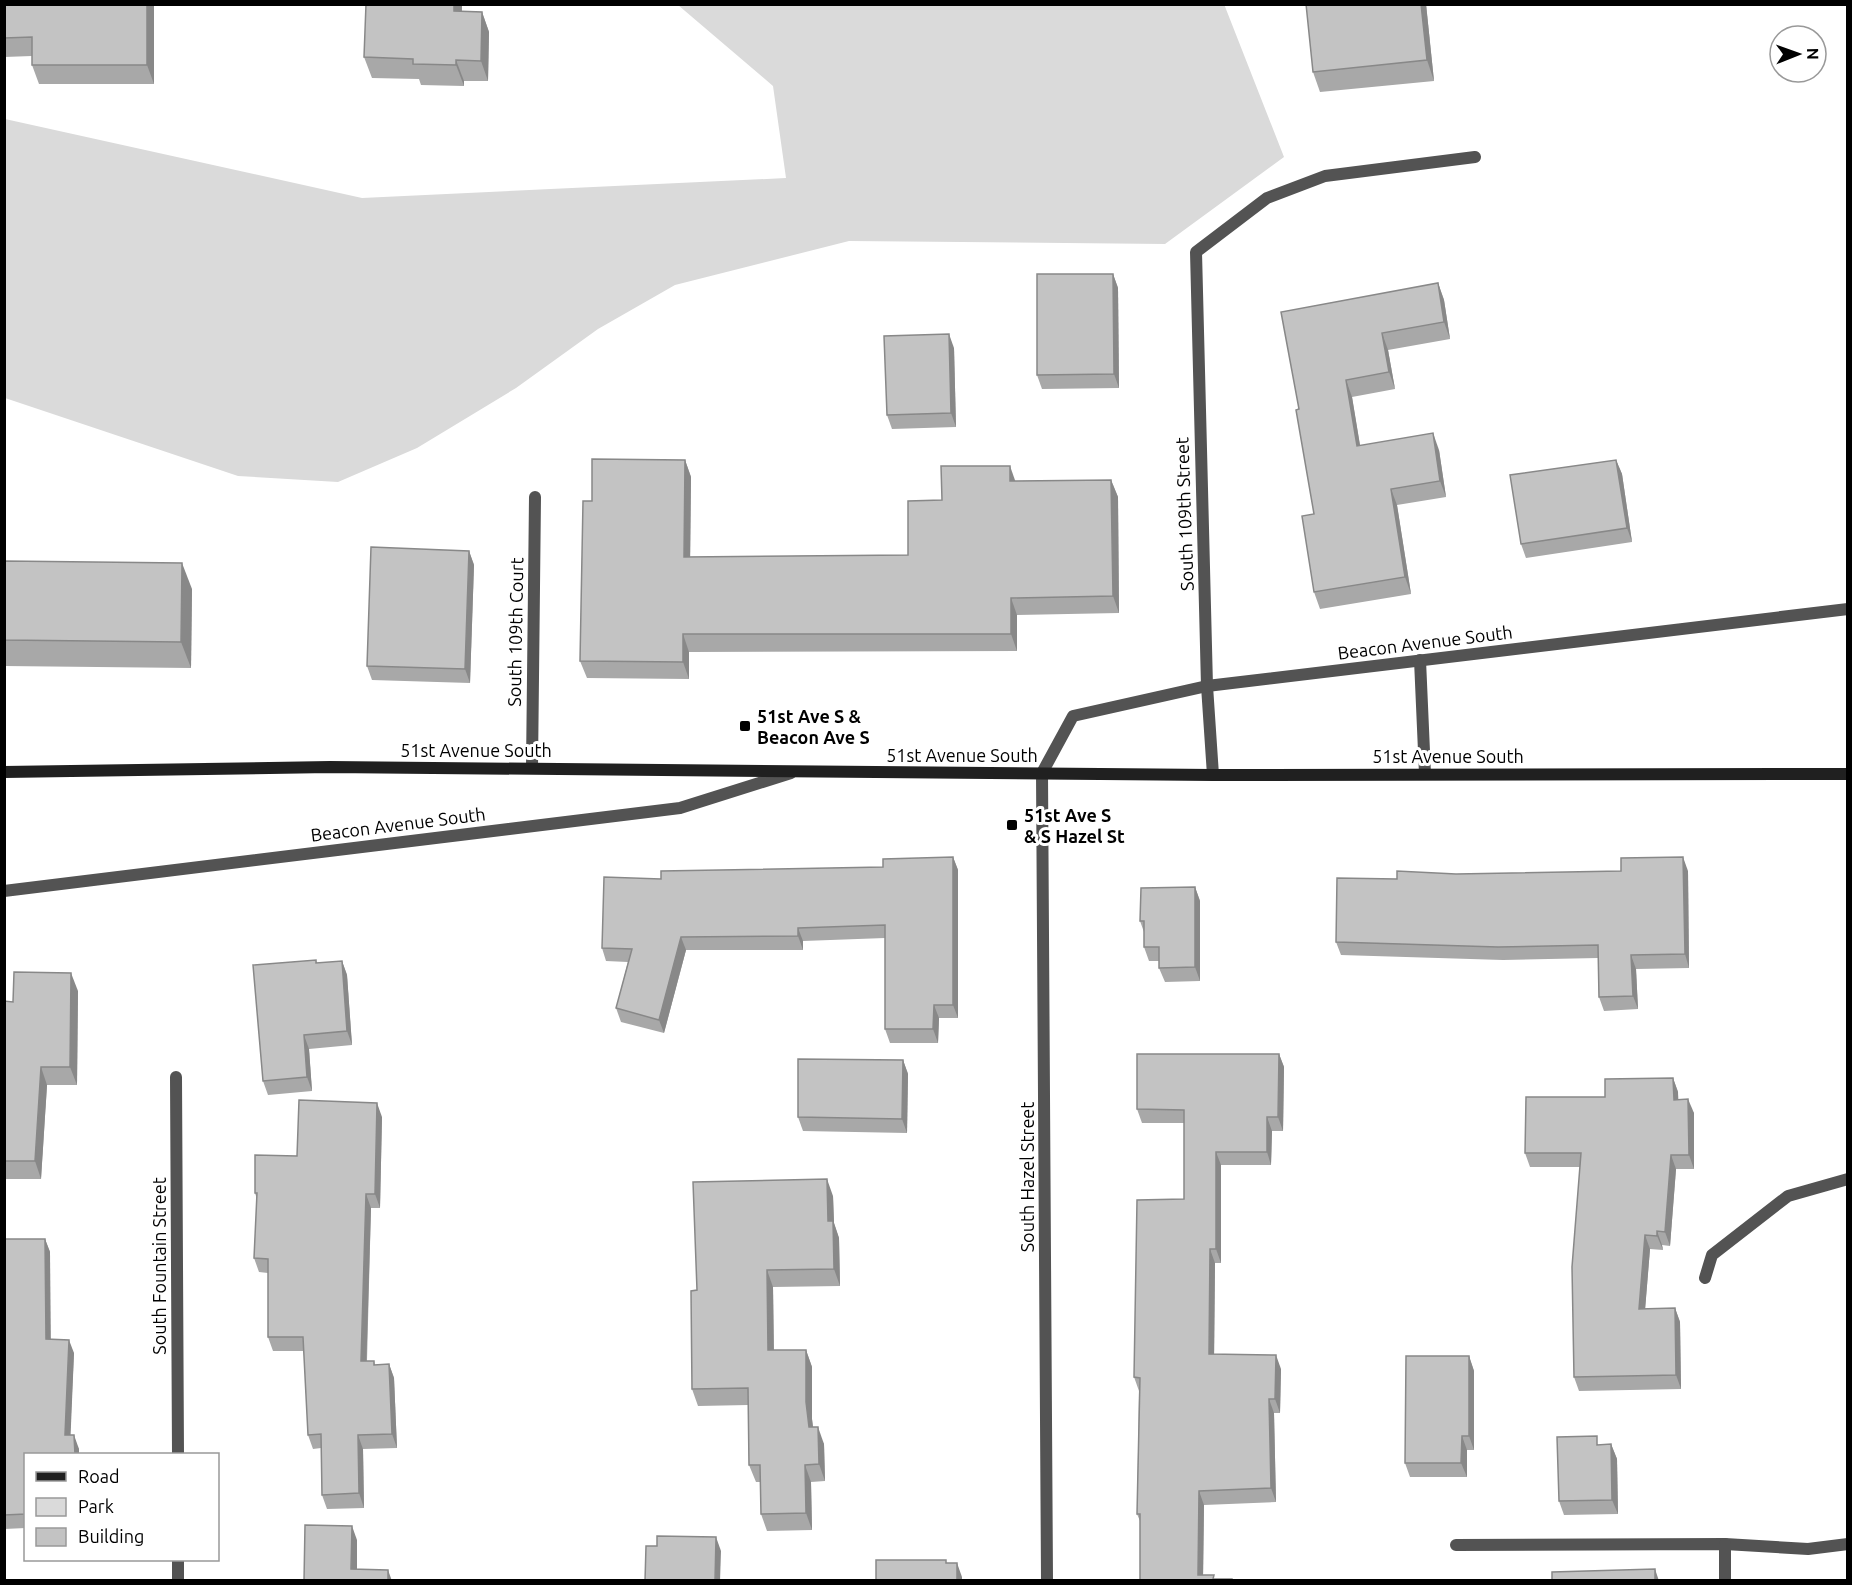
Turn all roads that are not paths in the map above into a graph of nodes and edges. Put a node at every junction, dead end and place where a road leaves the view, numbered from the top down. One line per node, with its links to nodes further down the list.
1 (1475, 157): 5 (street, South 109th Street)
2 (535, 497): 6 (street, South 109th Court)
3 (1848, 609): 4 (street, Beacon Avenue South)
4 (1420, 660): 5 (street, Beacon Avenue South); 10 (street)
5 (1207, 686): 9 (street, Beacon Avenue South); 12 (street, South 109th Street)
6 (532, 768): 7 (street, 51st Avenue South); 8 (street, 51st Avenue South)
7 (4, 772)
8 (790, 773): 9 (street, 51st Avenue South); 13 (street, Beacon Avenue South)
9 (1042, 773): 12 (street, 51st Avenue South); 23 (street, South Hazel Street)
10 (1425, 774): 11 (street, 51st Avenue South); 12 (street, 51st Avenue South)
11 (1848, 774)
12 (1213, 775)
13 (4, 891)
14 (176, 1077): 17 (street, South Fountain Street)
15 (1848, 1179): 16 (street)
16 (1705, 1278)
17 (178, 1453)
18 (1725, 1544): 19 (street); 20 (street); 24 (street)
19 (1848, 1544)
20 (1456, 1545)
21 (178, 1561): 22 (street)
22 (178, 1581)
23 (1047, 1581)
24 (1725, 1581)

